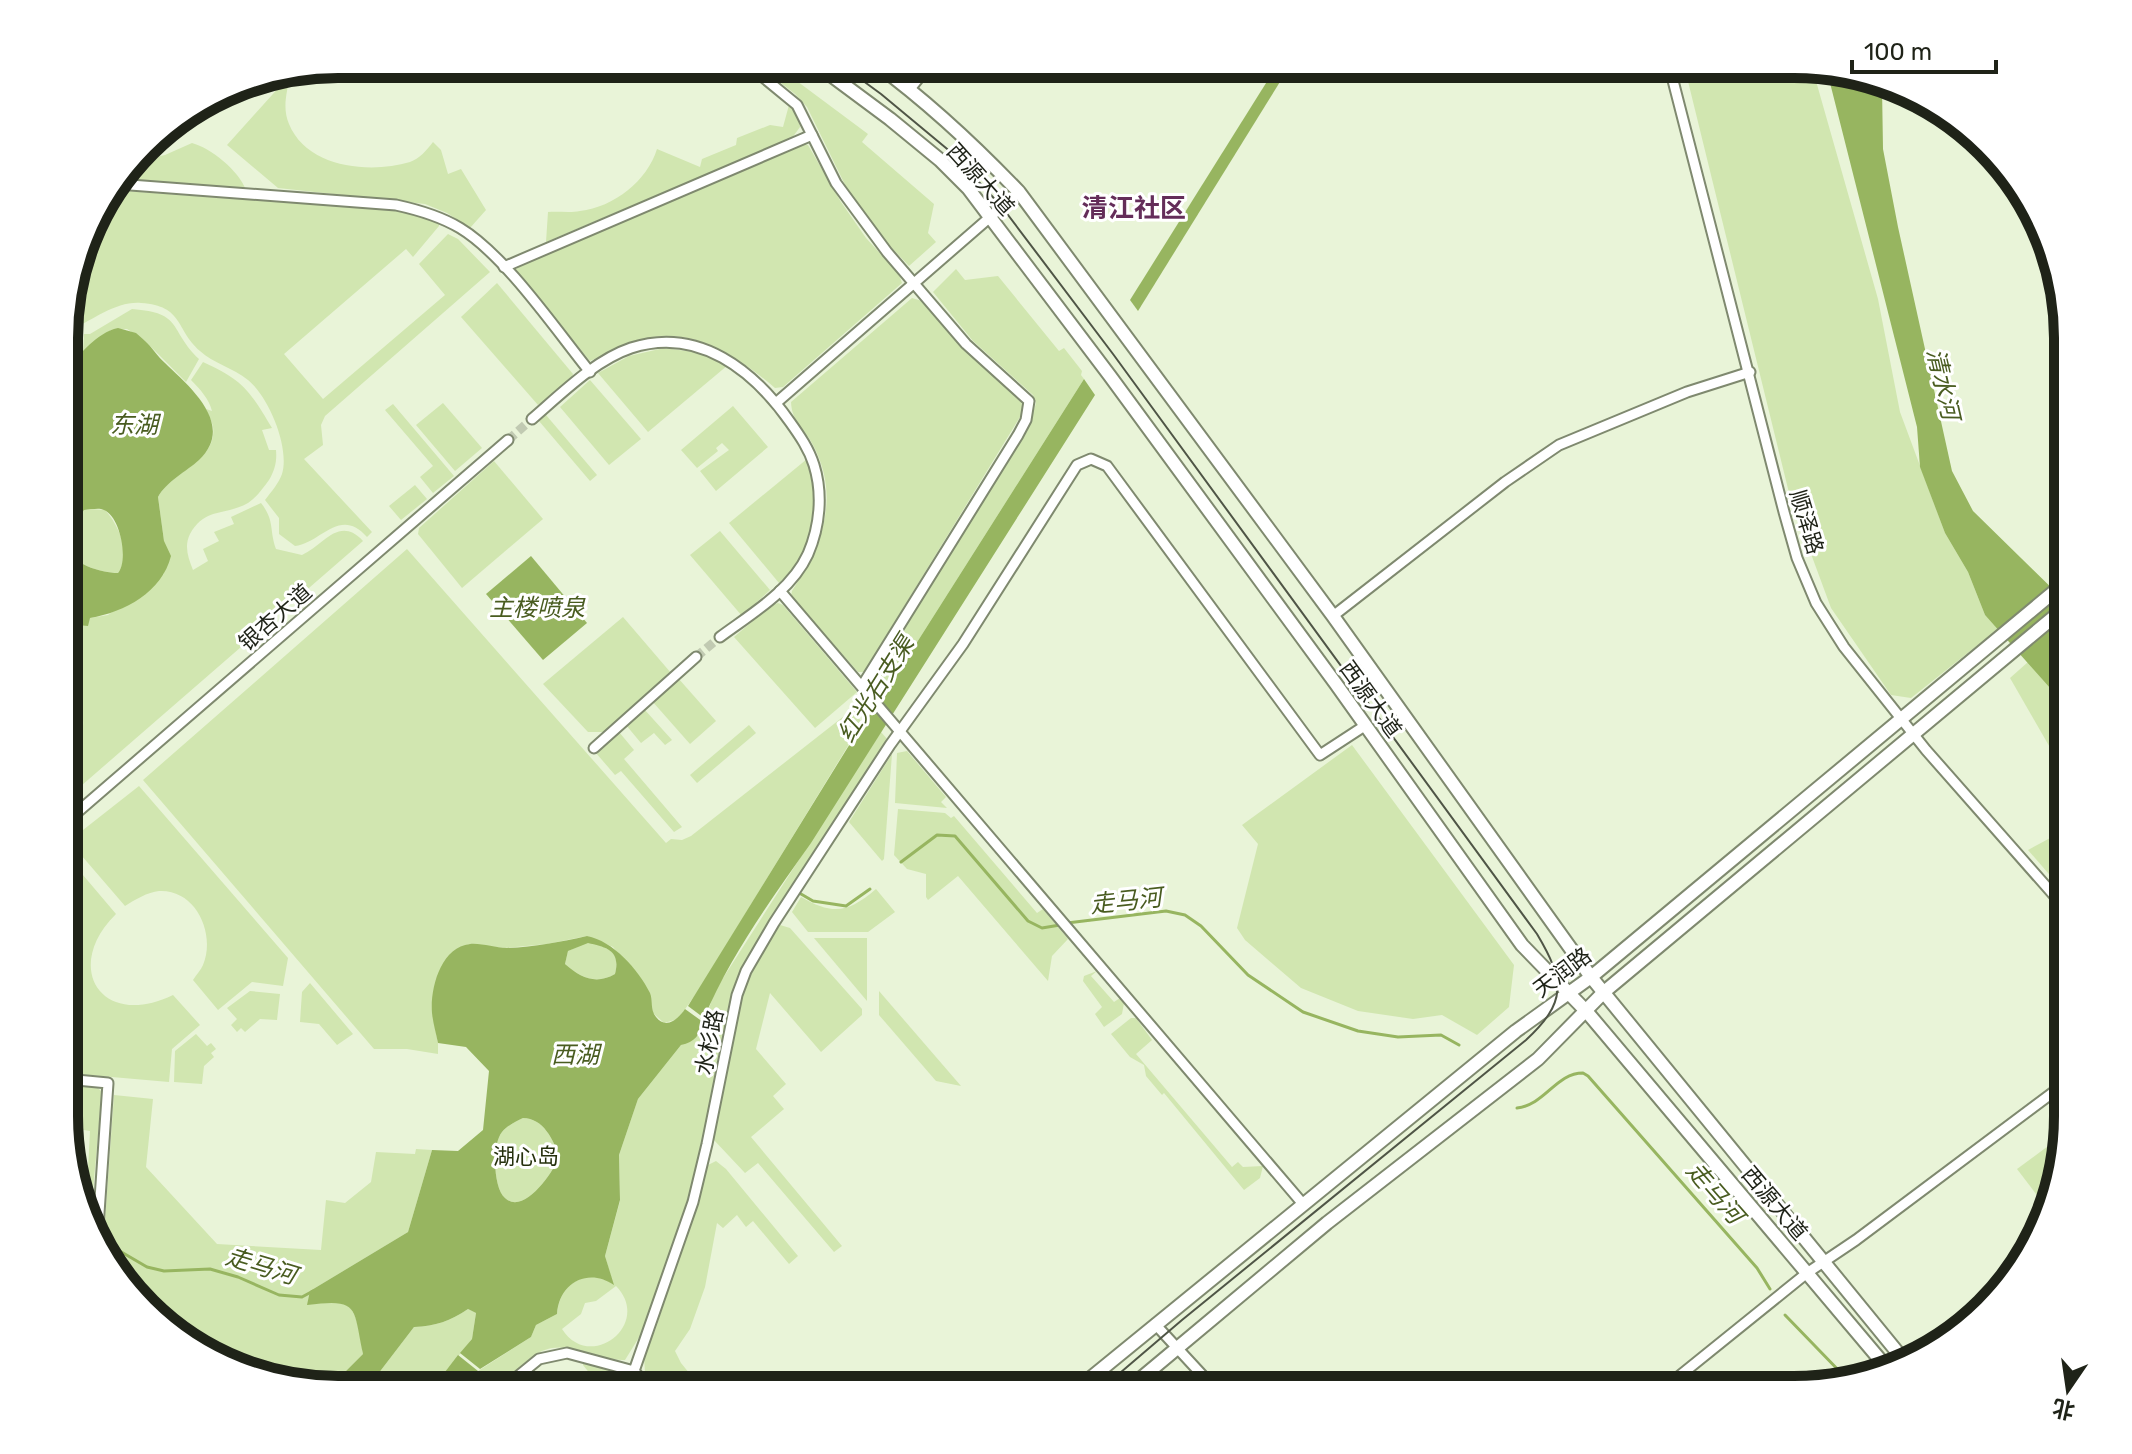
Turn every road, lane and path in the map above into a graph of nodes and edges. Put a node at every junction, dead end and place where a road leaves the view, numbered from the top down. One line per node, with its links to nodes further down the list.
1 (764, 78): 7 (street)
2 (835, 78): 10 (main road, 西源大道)
3 (895, 78): 6 (main road, 西源大道)
4 (919, 78): 6 (street)
5 (1672, 78): 14 (street, 顺泽路)
6 (910, 89): 9 (main road, 西源大道)
7 (812, 135): 11 (street); 12 (street)
8 (128, 185): 11 (street)
9 (1019, 192): 10 (street); 20 (main road, 西源大道)
10 (991, 217): 12 (street); 26 (main road, 西源大道)
11 (504, 267): 13 (street)
12 (914, 284): 15 (street); 24 (street)
13 (590, 372): 15 (street); 16 (street)
14 (1750, 372): 20 (street); 25 (street, 顺泽路)
15 (776, 403): 18 (street)
16 (532, 419)
17 (508, 440): 30 (street, 银杏大道)
18 (780, 591): 22 (street); 24 (street)
19 (2053, 592): 25 (main road, 天润路)
20 (1333, 616): 32 (main road, 西源大道)
21 (2053, 618): 28 (main road, 天润路)
22 (720, 637)
23 (696, 657): 29 (street)
24 (862, 686): 27 (street)
25 (1901, 719): 28 (street, 顺泽路); 32 (main road, 天润路)
26 (1366, 725): 27 (street, 水杉路); 34 (main road, 西源大道)
27 (901, 731): 38 (street); 46 (street, 水杉路)
28 (1913, 734): 31 (street, 顺泽路); 33 (main road, 天润路)
29 (594, 748)
30 (78, 812)
31 (2053, 894)
32 (1591, 977): 33 (main road, 西源大道); 34 (main road, 天润路)
33 (1604, 992): 35 (main road, 天润路); 40 (main road, 西源大道)
34 (1569, 993): 35 (main road, 西源大道); 38 (main road, 天润路)
35 (1587, 1012): 41 (main road, 西源大道); 43 (main road, 天润路)
36 (78, 1080): 39 (street)
37 (2053, 1092): 40 (street)
38 (1303, 1204): 42 (main road, 天润路)
39 (99, 1217)
40 (1823, 1264): 41 (street); 44 (main road, 西源大道)
41 (1807, 1273): 45 (main road, 西源大道); 50 (street)
42 (1155, 1324): 43 (street); 47 (main road, 天润路)
43 (1178, 1349): 48 (main road, 天润路); 49 (street)
44 (1898, 1354)
45 (1881, 1361)
46 (634, 1371): 51 (street); 52 (street)
47 (1093, 1375)
48 (1145, 1375)
49 (1202, 1375)
50 (1680, 1375)
51 (518, 1376)
52 (638, 1376)

